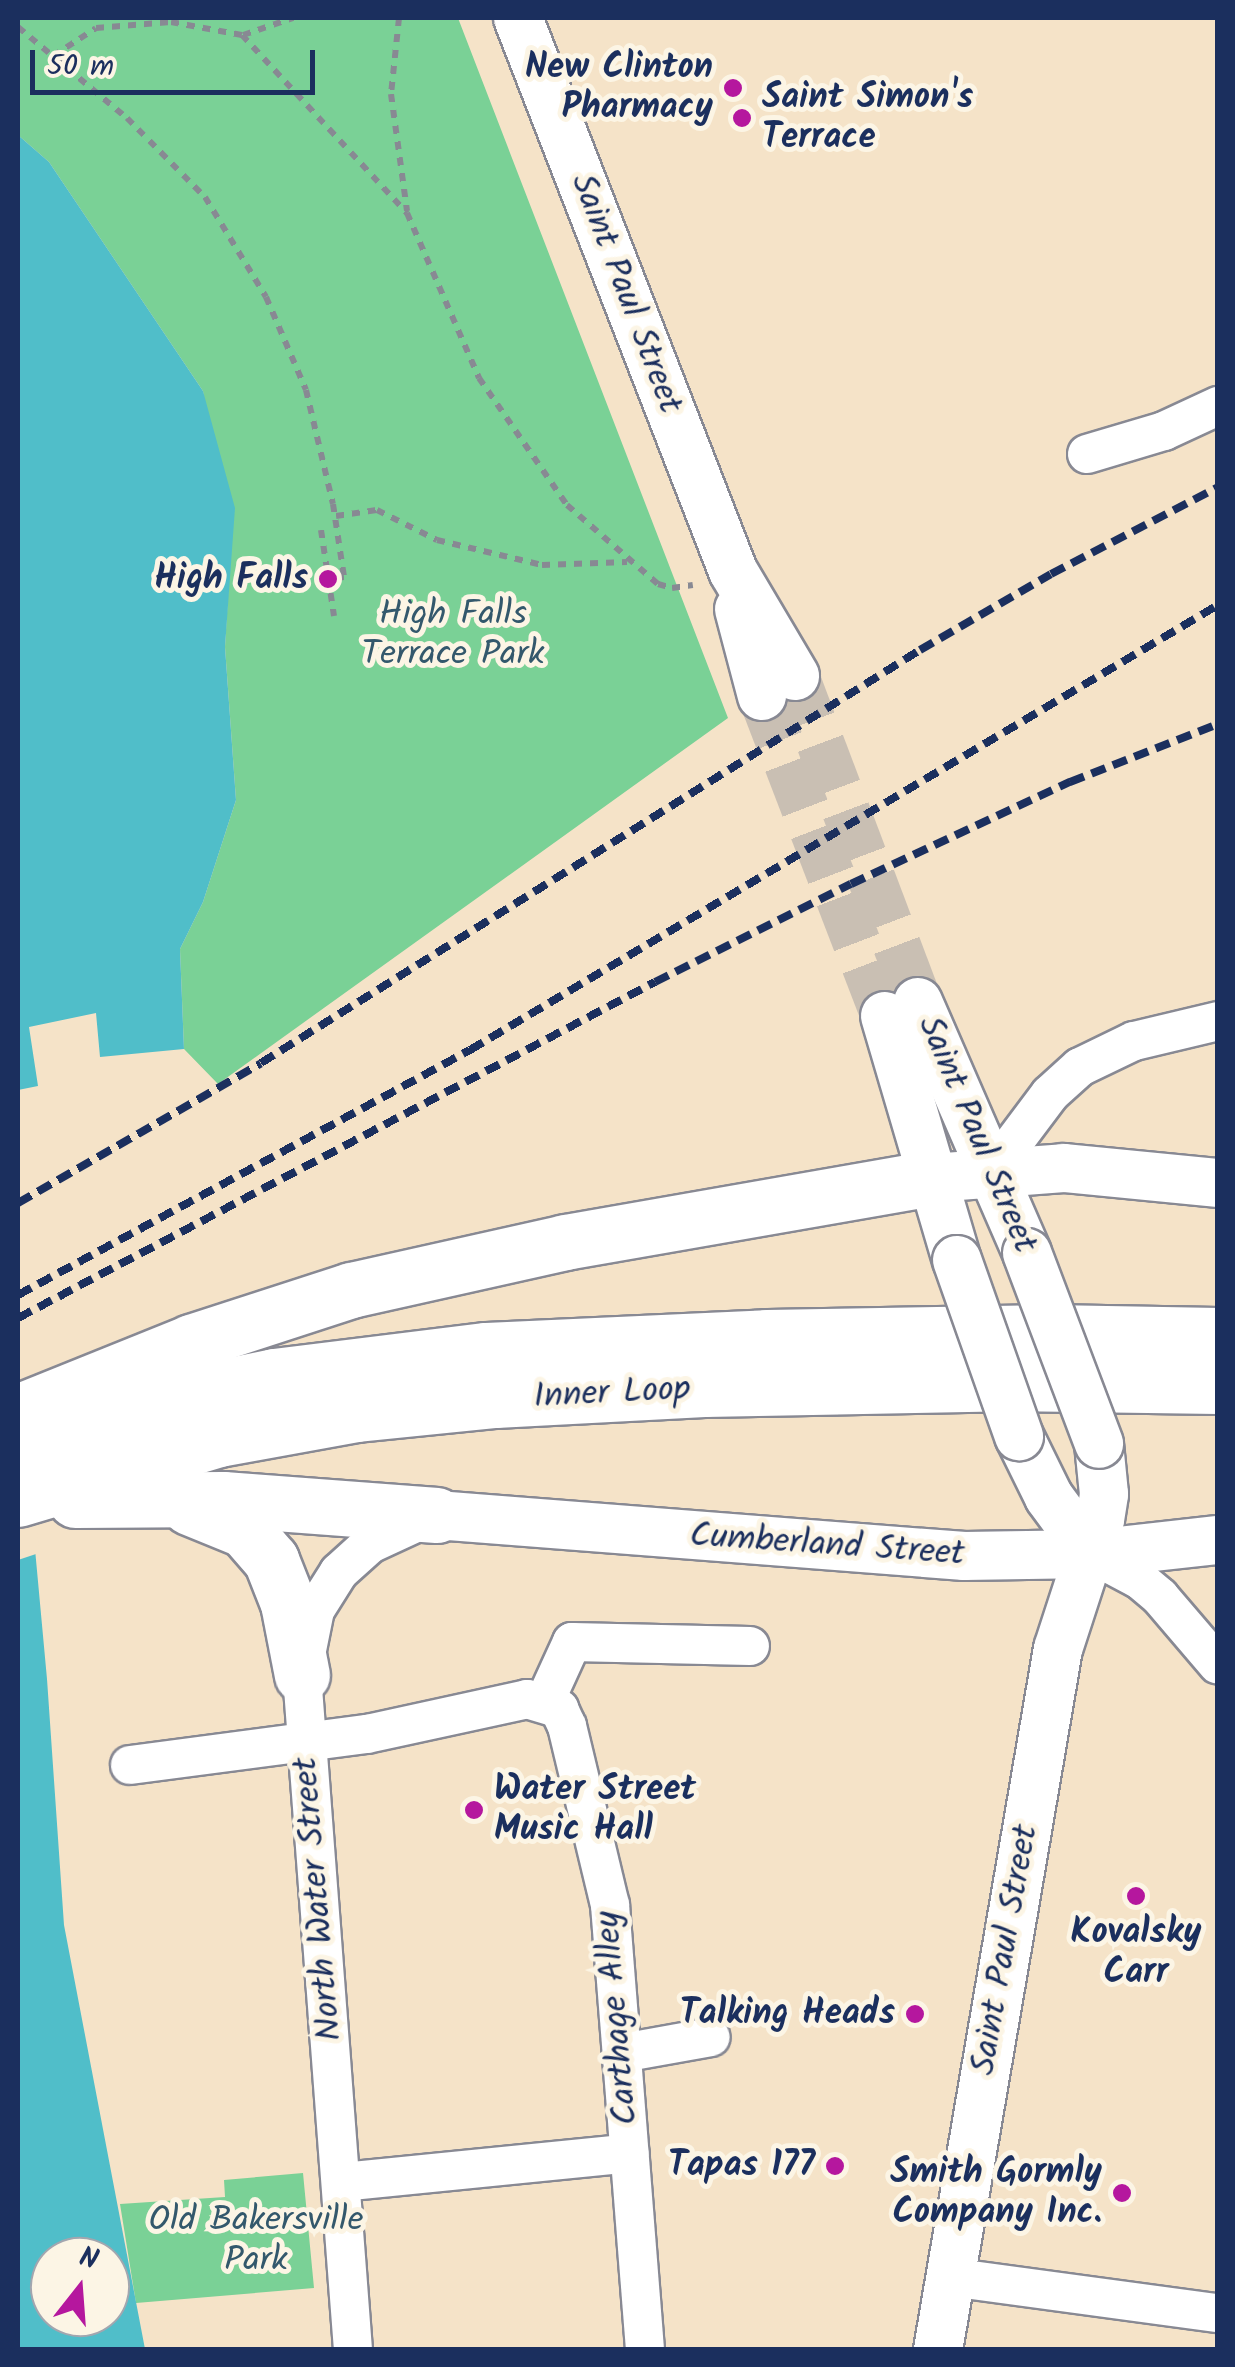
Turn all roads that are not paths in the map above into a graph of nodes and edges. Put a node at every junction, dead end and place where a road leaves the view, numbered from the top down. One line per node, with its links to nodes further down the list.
1 (518, 18): 4 (main road, Saint Paul Street)
2 (1218, 406): 3 (street)
3 (1087, 454)
4 (778, 686)
5 (1218, 1021): 6 (street)
6 (994, 1170): 7 (main road); 7 (main road, Saint Paul Street); 8 (main road); 15 (main road, Saint Paul Street, bridge)
7 (932, 1178): 11 (highway); 15 (main road, Saint Paul Street, bridge)
8 (1218, 1182)
9 (1218, 1335): 11 (highway, Inner Loop)
10 (1218, 1386): 11 (highway, Inner Loop)
11 (30, 1463): 12 (highway)
12 (137, 1498): 13 (highway); 18 (highway)
13 (436, 1515): 15 (main road, Cumberland Street); 18 (street, North Water Street)
14 (1218, 1540): 15 (main road, Cumberland Street)
15 (1091, 1554): 17 (street); 26 (main road, Saint Paul Street)
16 (750, 1646): 19 (street)
17 (1218, 1665)
18 (302, 1675): 20 (street, North Water Street)
19 (545, 1701): 20 (street); 23 (street, Carthage Alley)
20 (307, 1743): 21 (street); 25 (street, North Water Street)
21 (130, 1765)
22 (712, 2037): 23 (street)
23 (622, 2053): 24 (street, Carthage Alley)
24 (630, 2152): 25 (street); 29 (street, Carthage Alley)
25 (342, 2182): 28 (street, North Water Street)
26 (950, 2277): 27 (street); 30 (main road, Saint Paul Street)
27 (1218, 2312)
28 (353, 2350)
29 (644, 2350)
30 (938, 2350)

